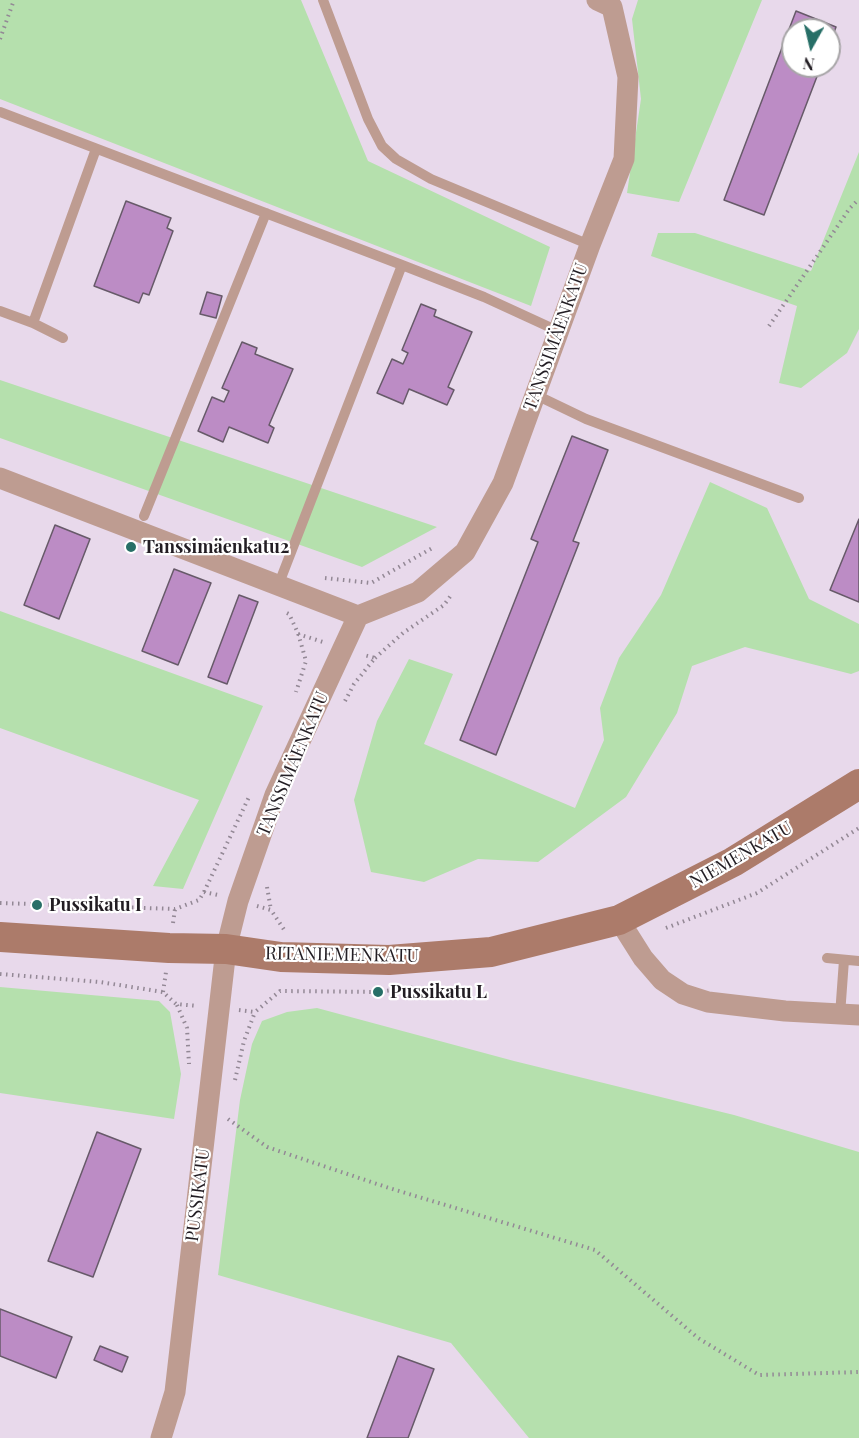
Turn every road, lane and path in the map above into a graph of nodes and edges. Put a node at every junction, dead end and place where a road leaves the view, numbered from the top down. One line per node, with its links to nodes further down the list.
1 (14, 0): 4 (path)
2 (323, 0): 9 (lane)
3 (597, 0): 9 (street, TANSSIMÄENKATU)
4 (0, 39)
5 (0, 112): 6 (lane)
6 (96, 149): 8 (lane); 12 (lane)
7 (859, 199): 13 (path)
8 (266, 213): 10 (lane); 19 (lane)
9 (590, 245): 14 (street, TANSSIMÄENKATU)
10 (402, 265): 14 (lane); 22 (lane)
11 (0, 311): 12 (lane)
12 (33, 323): 15 (lane)
13 (768, 326)
14 (558, 330): 16 (street, TANSSIMÄENKATU)
15 (63, 338)
16 (536, 395): 18 (lane); 24 (street, TANSSIMÄENKATU)
17 (0, 478): 22 (street)
18 (800, 498)
19 (144, 516)
20 (443, 542): 21 (path)
21 (323, 578)
22 (278, 586): 24 (street)
23 (456, 588): 26 (path)
24 (358, 616): 31 (street, TANSSIMÄENKATU)
25 (298, 633): 27 (path)
26 (375, 658)
27 (296, 695)
28 (859, 784): 33 (street, NIEMENKATU)
29 (253, 789): 30 (path)
30 (204, 892): 31 (path); 32 (path)
31 (238, 901): 35 (street, TANSSIMÄENKATU); 36 (path)
32 (0, 903)
33 (619, 920): 36 (street, RITANIEMENKATU); 41 (street)
34 (0, 937): 35 (street, RITANIEMENKATU)
35 (226, 949): 36 (street, RITANIEMENKATU); 44 (street, PUSSIKATU)
36 (281, 957): 40 (path)
37 (827, 958): 38 (lane)
38 (844, 960): 39 (lane); 41 (lane)
39 (859, 962)
40 (280, 991)
41 (850, 1015)
42 (228, 1119): 43 (path)
43 (859, 1372)
44 (161, 1438)

